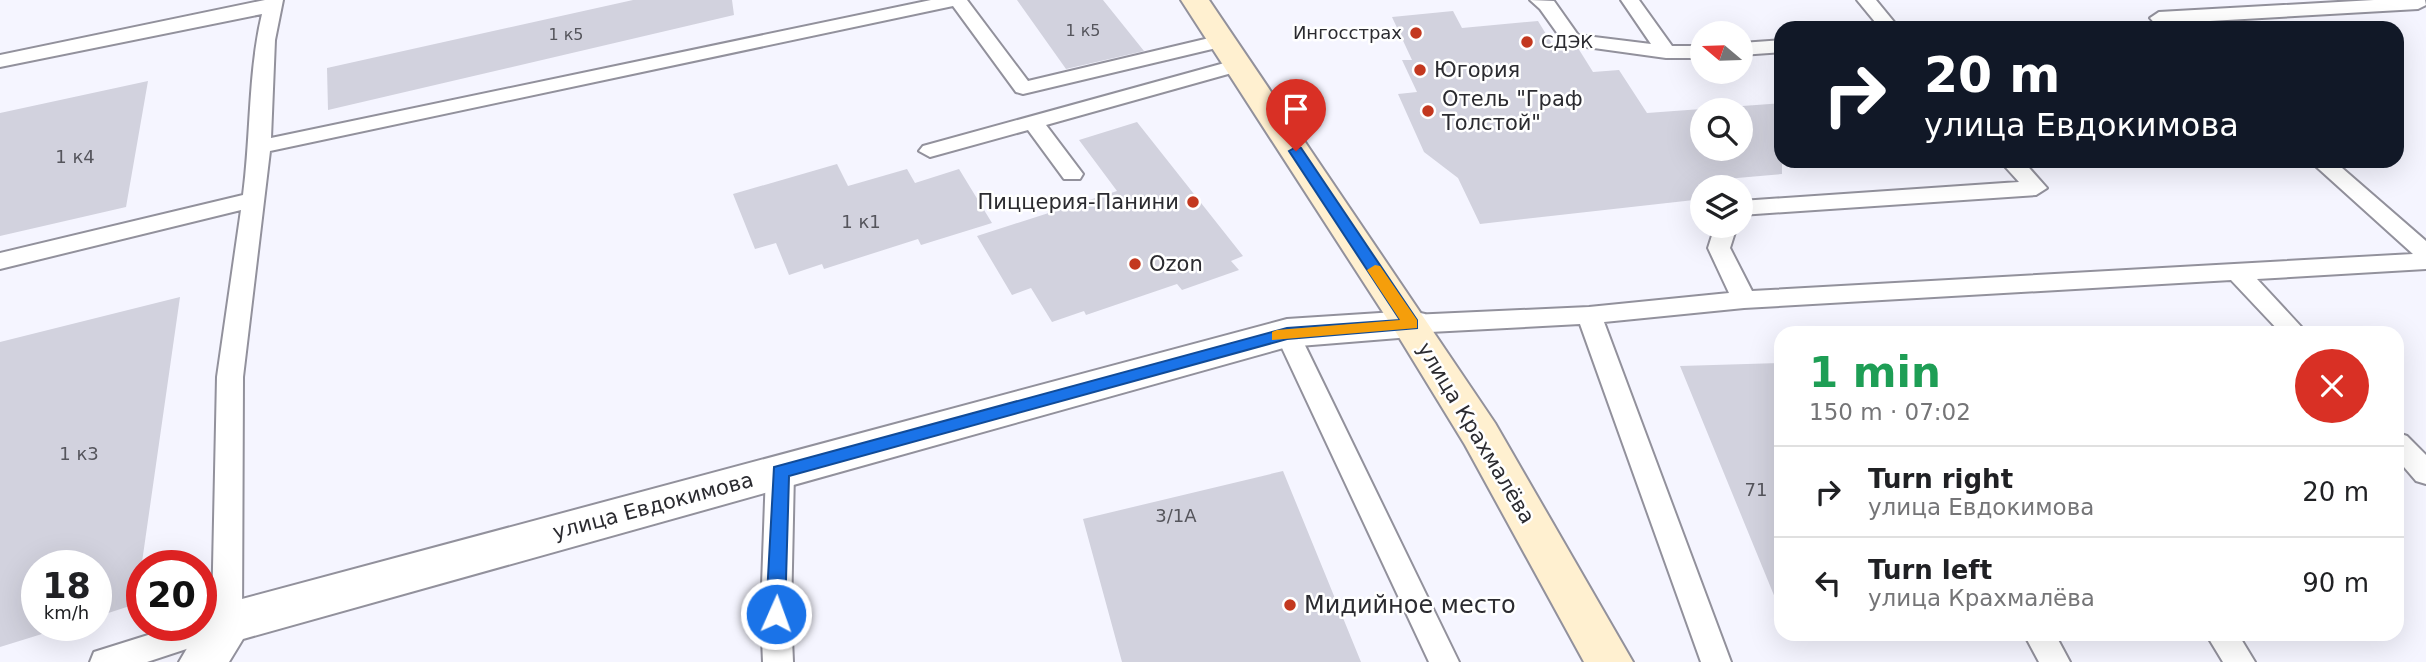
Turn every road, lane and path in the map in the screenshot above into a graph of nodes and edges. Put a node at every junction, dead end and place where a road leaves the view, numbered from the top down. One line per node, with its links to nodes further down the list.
1 (957, 0): 14 (lane); 17 (lane)
2 (1195, 0): 14 (main road, улица Крахмалёва)
3 (1539, 0): 12 (lane)
4 (1630, 0): 12 (lane)
5 (1866, 0): 8 (lane)
6 (274, 3): 15 (lane); 17 (lane)
7 (2419, 4): 9 (lane)
8 (1884, 21)
9 (2162, 21)
10 (1774, 47): 11 (lane)
11 (1754, 48)
12 (1665, 52): 13 (lane)
13 (1690, 52)
14 (1230, 53): 16 (lane); 31 (main road, улица Крахмалёва)
15 (0, 61)
16 (1033, 122): 18 (lane); 21 (lane)
17 (260, 147): 22 (lane)
18 (930, 151)
19 (2017, 168): 23 (lane)
20 (2329, 168): 25 (lane)
21 (1072, 174)
22 (253, 200): 26 (lane); 37 (lane)
23 (1753, 207)
24 (1722, 238): 29 (lane)
25 (2426, 253)
26 (0, 261)
27 (2426, 261): 28 (lane)
28 (2238, 273): 29 (lane); 32 (lane)
29 (1744, 300): 30 (lane)
30 (1589, 315): 31 (lane); 45 (lane)
31 (1411, 324): 33 (street, улица Евдокимова); 44 (main road, улица Крахмалёва)
32 (2288, 326)
33 (1287, 334): 35 (street, улица Евдокимова); 43 (lane)
34 (2404, 449): 36 (lane)
35 (780, 472): 37 (street, улица Евдокимова); 42 (lane)
36 (2426, 473)
37 (227, 623): 40 (lane); 41 (street)
38 (2043, 641): 46 (lane)
39 (2226, 641): 47 (lane)
40 (105, 662)
41 (203, 662)
42 (778, 662)
43 (1444, 662)
44 (1609, 662)
45 (1716, 662)
46 (2055, 662)
47 (2240, 662)

